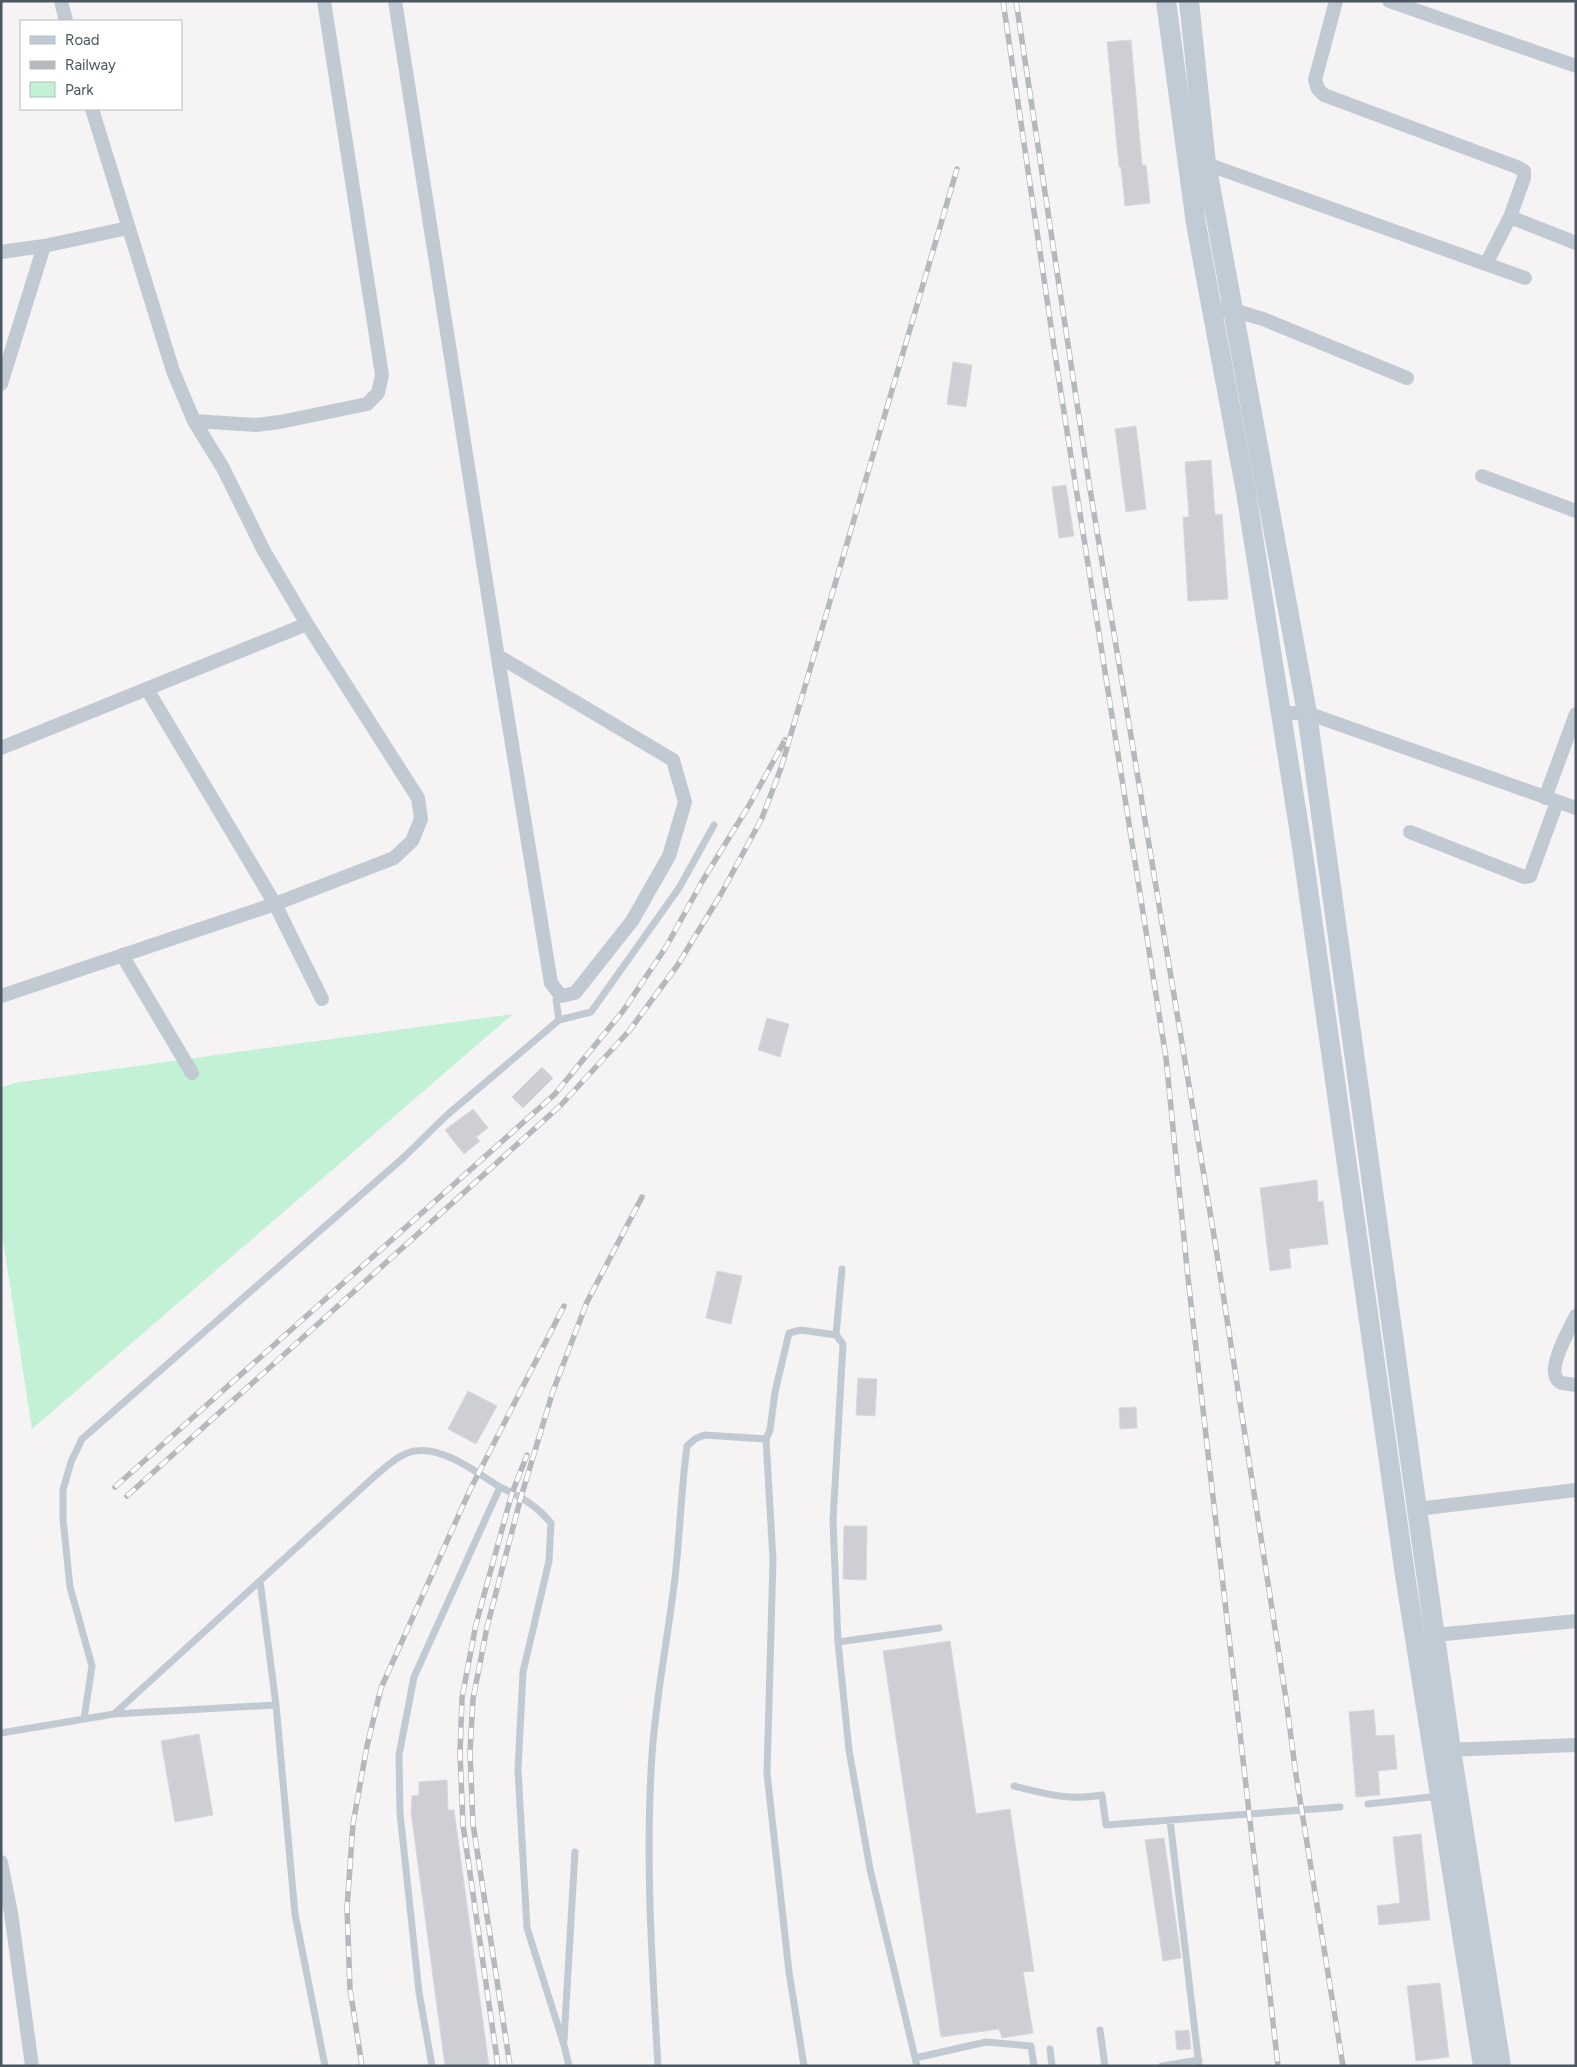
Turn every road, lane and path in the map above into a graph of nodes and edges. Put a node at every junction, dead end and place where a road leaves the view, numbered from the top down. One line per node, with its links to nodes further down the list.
1 (61, 1): 8 (street)
2 (324, 1): 23 (street)
3 (395, 1): 27 (street)
4 (1166, 1): 11 (street)
5 (1189, 1): 11 (street)
6 (1336, 1): 12 (street)
7 (1389, 1): 9 (street)
8 (66, 20)
9 (1576, 66)
10 (92, 110): 13 (street)
11 (1197, 162): 17 (street); 19 (street); 20 (street)
12 (1510, 217): 14 (street); 17 (street)
13 (128, 228): 15 (street); 23 (street)
14 (1576, 243)
15 (44, 246): 16 (street); 22 (street)
16 (1, 252)
17 (1486, 264): 18 (street)
18 (1525, 278)
19 (1212, 310): 20 (street); 29 (street)
20 (1234, 310): 21 (street); 30 (street)
21 (1407, 378)
22 (1, 384)
23 (194, 421): 26 (street)
24 (1482, 476): 25 (street)
25 (1576, 512)
26 (307, 624): 28 (street); 37 (street)
27 (498, 656): 40 (street); 40 (street)
28 (147, 689): 32 (street); 37 (street)
29 (1281, 713): 30 (street); 62 (street)
30 (1307, 713): 33 (street); 51 (street)
31 (1576, 714): 33 (street)
32 (1, 748)
33 (1551, 800): 34 (street); 36 (street)
34 (1576, 808)
35 (714, 825): 42 (lane)
36 (1410, 832)
37 (275, 904): 38 (street); 41 (street)
38 (122, 955): 39 (street); 43 (street)
39 (1, 996)
40 (561, 996): 42 (lane)
41 (322, 1000)
42 (559, 1020): 59 (lane)
43 (192, 1073)
44 (842, 1269): 46 (lane)
45 (1576, 1316): 47 (street)
46 (836, 1335): 48 (lane); 56 (lane)
47 (1576, 1385)
48 (766, 1440): 79 (lane); 80 (lane)
49 (500, 1487): 52 (lane); 71 (lane); 77 (lane)
50 (1576, 1490): 51 (street)
51 (1416, 1509): 55 (street)
52 (260, 1581): 57 (lane); 58 (lane)
53 (1576, 1622): 55 (street)
54 (939, 1628): 56 (lane)
55 (1435, 1635): 62 (street)
56 (838, 1642): 73 (lane)
57 (276, 1706): 58 (lane); 76 (lane)
58 (114, 1714): 59 (lane)
59 (84, 1719): 60 (lane)
60 (1, 1733)
61 (1576, 1745): 62 (street)
62 (1442, 1750): 64 (street); 86 (street)
63 (1014, 1786): 67 (lane)
64 (1440, 1796): 65 (lane); 85 (street)
65 (1368, 1804)
66 (1340, 1807): 67 (lane)
67 (1170, 1820): 74 (lane)
68 (574, 1852): 71 (lane)
69 (1, 1862): 75 (street)
70 (1100, 2030): 83 (lane)
71 (564, 2045): 78 (lane)
72 (1050, 2049): 82 (lane)
73 (916, 2062): 81 (lane)
74 (1199, 2063): 84 (lane)
75 (32, 2066)
76 (325, 2066)
77 (432, 2066)
78 (569, 2066)
79 (658, 2066)
80 (804, 2066)
81 (1034, 2066)
82 (1052, 2066)
83 (1105, 2066)
84 (1162, 2066)
85 (1483, 2066)
86 (1502, 2066)

